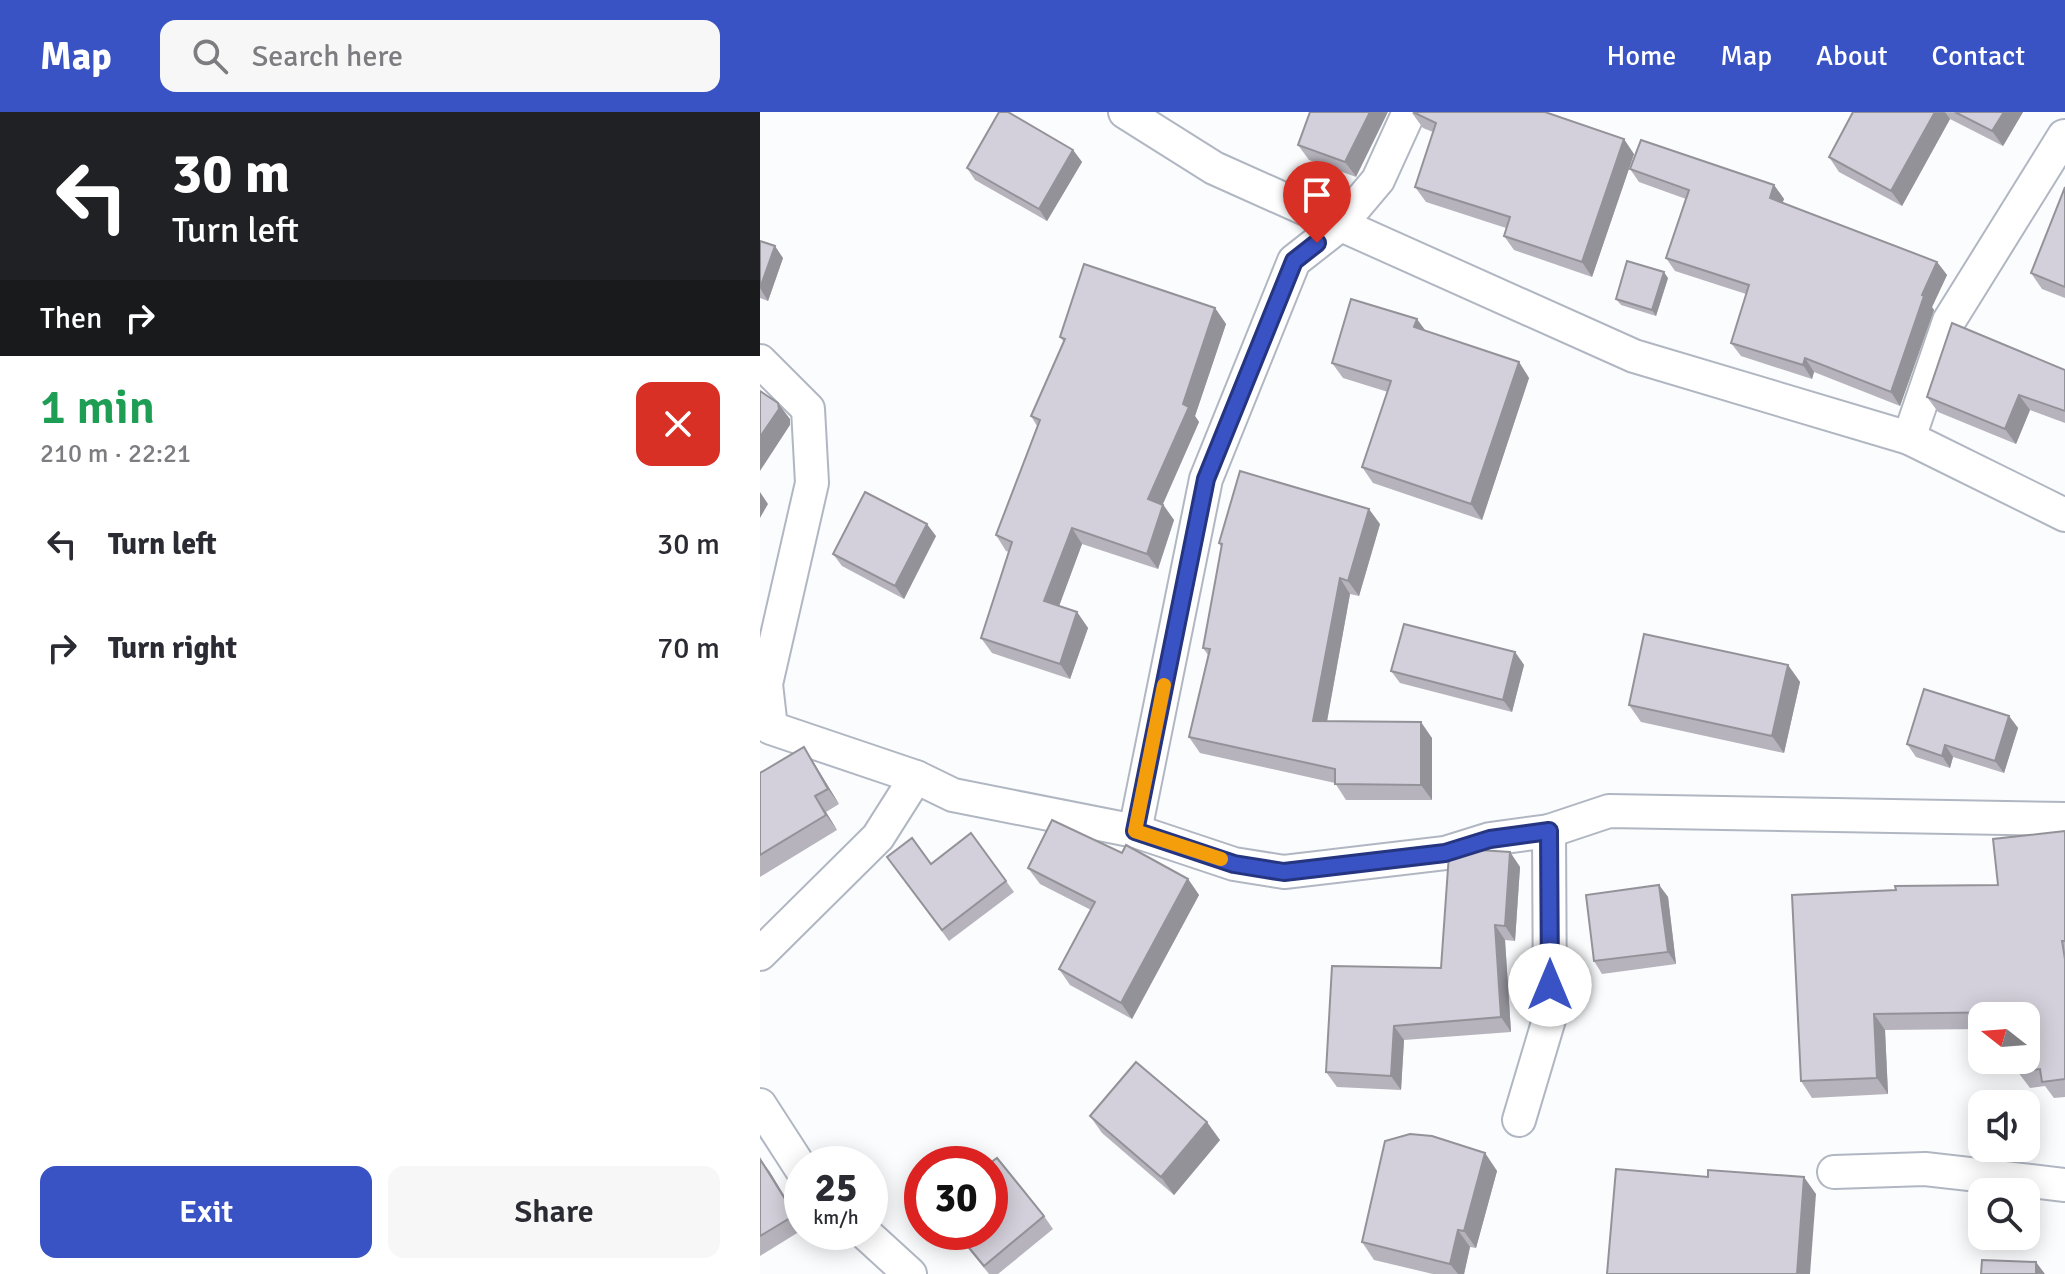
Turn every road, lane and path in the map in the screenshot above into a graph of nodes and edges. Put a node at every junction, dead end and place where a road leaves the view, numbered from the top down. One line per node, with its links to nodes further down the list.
1 (1125, 112): 4 (street)
2 (1409, 112): 4 (street)
3 (2064, 136): 6 (street)
4 (1340, 225): 6 (street); 11 (street)
5 (760, 361): 8 (street)
6 (1909, 438): 7 (street)
7 (2065, 515)
8 (765, 733): 9 (street)
9 (916, 777): 11 (street); 13 (street)
10 (2065, 819): 12 (street)
11 (1135, 831): 12 (street)
12 (1549, 831): 15 (street)
13 (760, 954)
14 (760, 1105): 16 (street)
15 (1519, 1120)
16 (786, 1146)
17 (1834, 1172): 18 (street)
18 (2065, 1185)
19 (884, 1250): 20 (street)
20 (910, 1274)

